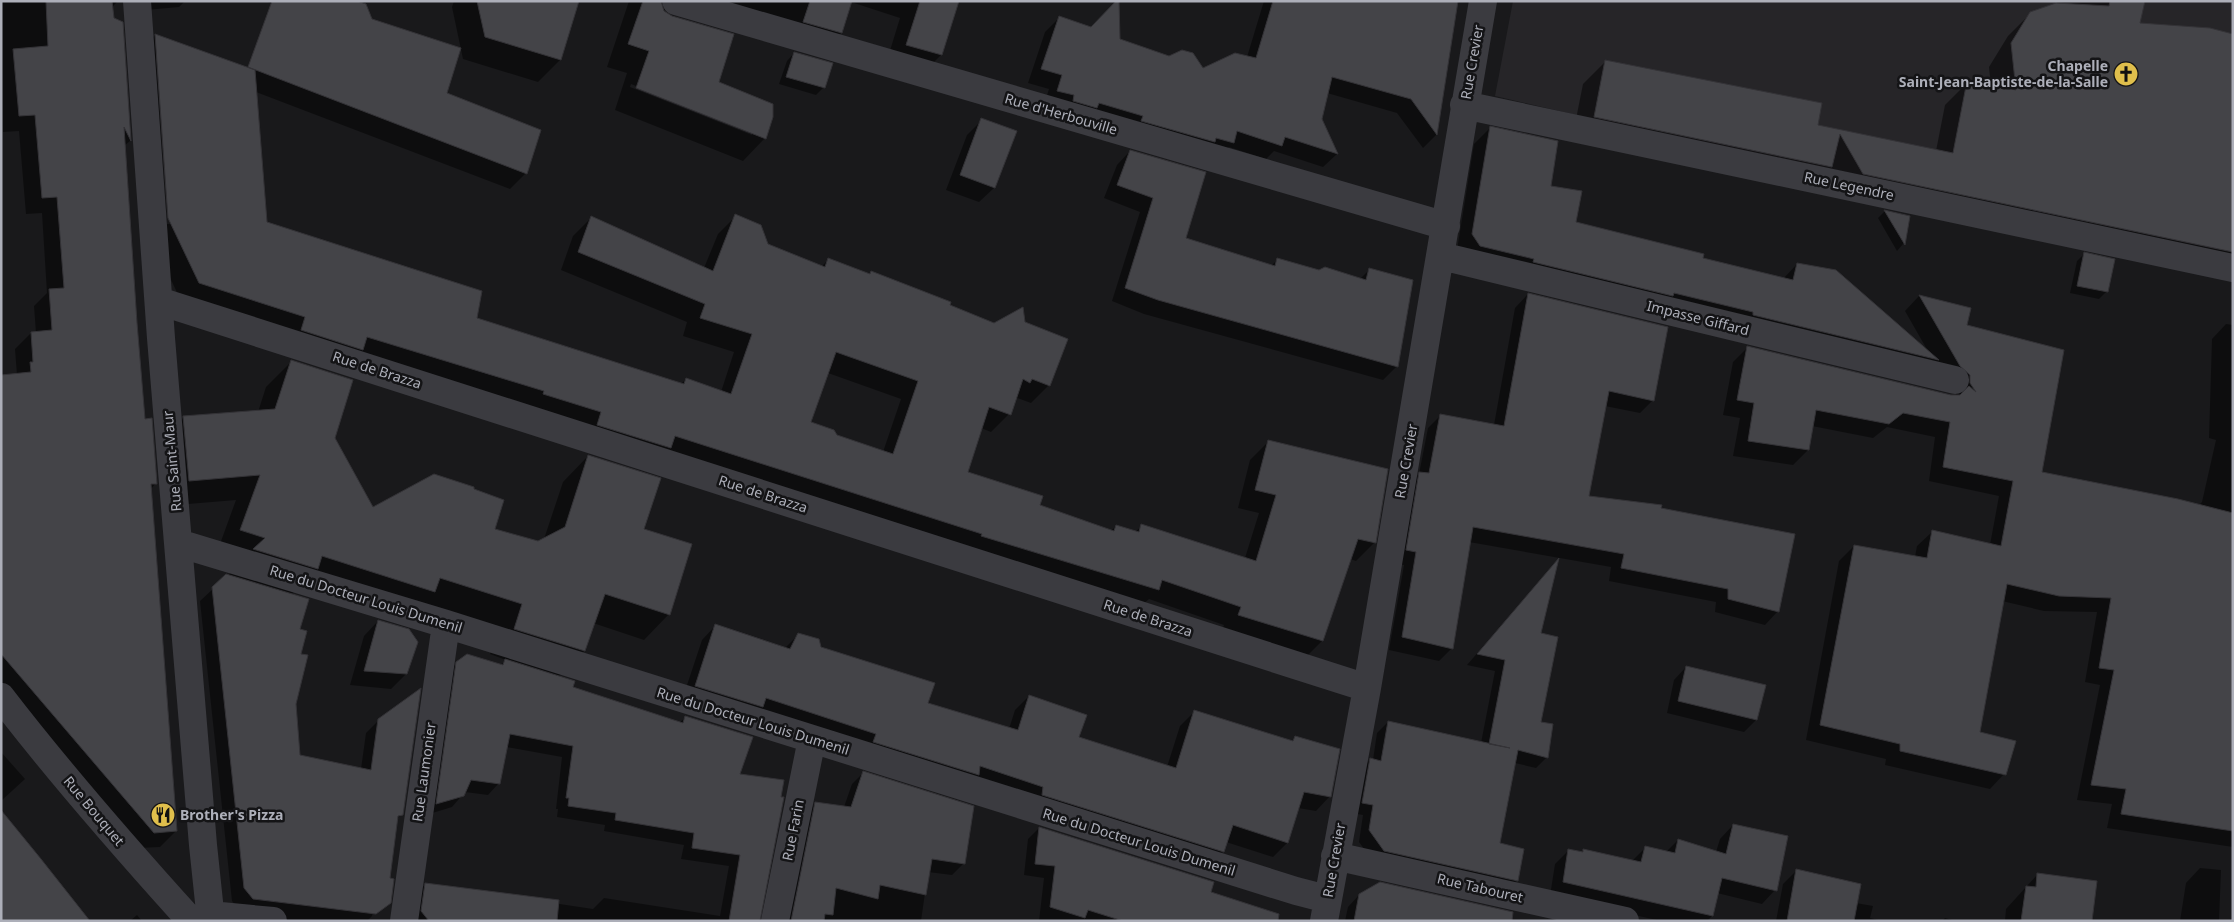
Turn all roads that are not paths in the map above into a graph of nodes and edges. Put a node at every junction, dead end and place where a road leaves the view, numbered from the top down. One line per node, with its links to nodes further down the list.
1 (137, 1): 8 (street, Rue Saint-Maur)
2 (676, 1): 5 (street, Rue d'Herbouville)
3 (1483, 1): 4 (street, Rue Crevier)
4 (1464, 105): 5 (street, Rue Crevier); 7 (street, Rue Legendre)
5 (1446, 226): 6 (street, Rue Crevier)
6 (1441, 256): 9 (street, Impasse Giffard); 12 (street, Rue Crevier)
7 (2233, 268)
8 (159, 301): 10 (street, Rue Saint-Maur); 12 (street, Rue de Brazza)
9 (1955, 380)
10 (178, 543): 11 (street, Rue du Docteur Louis Dumenil); 17 (street, Rue Saint-Maur)
11 (446, 624): 14 (street, Rue du Docteur Louis Dumenil); 19 (street, Rue Laumonier)
12 (1367, 688): 15 (street, Rue Crevier)
13 (1, 697): 17 (street, Rue Bouquet)
14 (812, 739): 16 (street, Rue du Docteur Louis Dumenil); 20 (street, Rue Farin)
15 (1335, 856): 16 (street, Rue Crevier); 21 (street, Rue Tabouret)
16 (1326, 910)
17 (204, 919): 18 (street)
18 (273, 921)
19 (404, 921)
20 (775, 921)
21 (1625, 921)

